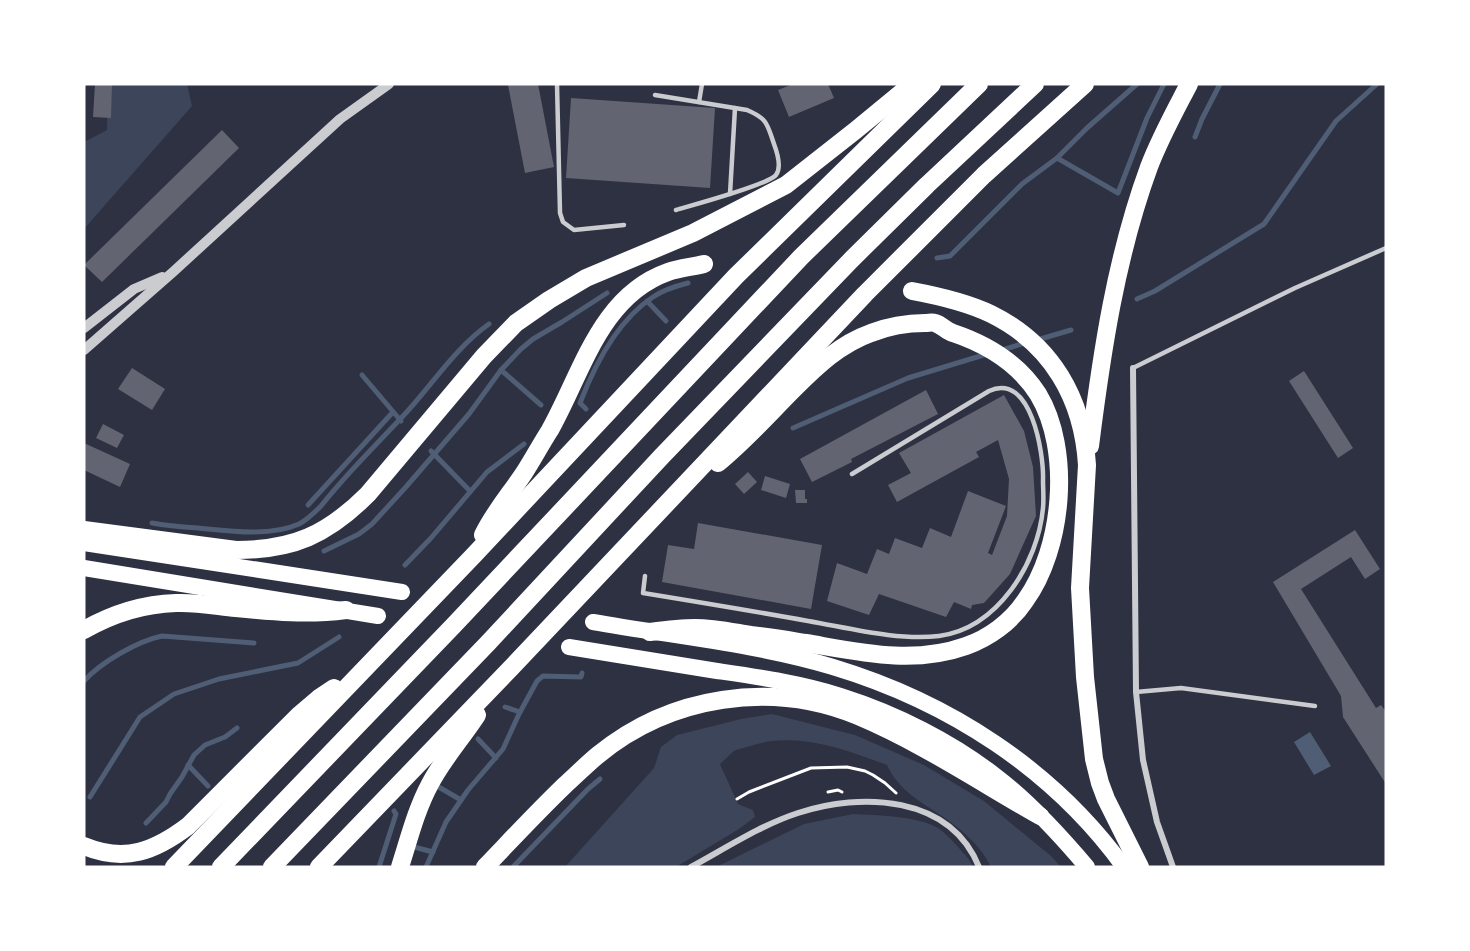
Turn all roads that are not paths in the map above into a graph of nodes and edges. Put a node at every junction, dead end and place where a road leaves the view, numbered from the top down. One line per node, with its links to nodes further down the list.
1 (389, 84): 18 (street)
2 (557, 84): 15 (lane)
3 (702, 84): 11 (lane)
4 (912, 84): 26 (highway)
5 (932, 84): 28 (highway)
6 (979, 84): 45 (highway)
7 (1035, 84): 46 (highway)
8 (1085, 84): 25 (highway)
9 (1189, 84): 23 (highway)
10 (655, 95): 11 (lane)
11 (699, 102): 12 (lane)
12 (735, 108): 13 (lane); 13 (lane)
13 (730, 194): 14 (lane)
14 (676, 210)
15 (624, 225)
16 (1386, 248): 22 (lane)
17 (704, 264): 28 (highway)
18 (173, 272): 20 (street); 21 (street)
19 (912, 291): 23 (highway)
20 (84, 328)
21 (84, 350)
22 (1132, 368): 40 (street)
23 (1088, 465): 54 (highway)
24 (852, 474): 30 (lane)
25 (683, 485): 36 (highway); 39 (highway)
26 (84, 530)
27 (84, 543): 31 (highway)
28 (474, 555): 38 (highway)
29 (84, 568): 32 (highway)
30 (645, 576)
31 (402, 592)
32 (346, 610): 33 (highway); 35 (highway)
33 (378, 616)
34 (592, 622): 36 (highway)
35 (84, 630)
36 (650, 632): 53 (highway)
37 (569, 647): 42 (highway)
38 (363, 669): 43 (highway); 44 (highway)
39 (496, 684): 47 (highway); 48 (highway)
40 (1136, 692): 41 (lane); 55 (street)
41 (1315, 706)
42 (1040, 816): 49 (highway); 52 (highway)
43 (84, 846)
44 (174, 867)
45 (221, 867)
46 (272, 867)
47 (319, 867)
48 (400, 867)
49 (485, 867)
50 (691, 867): 51 (street)
51 (979, 867)
52 (1087, 867)
53 (1124, 867)
54 (1140, 867)
55 (1173, 867)

